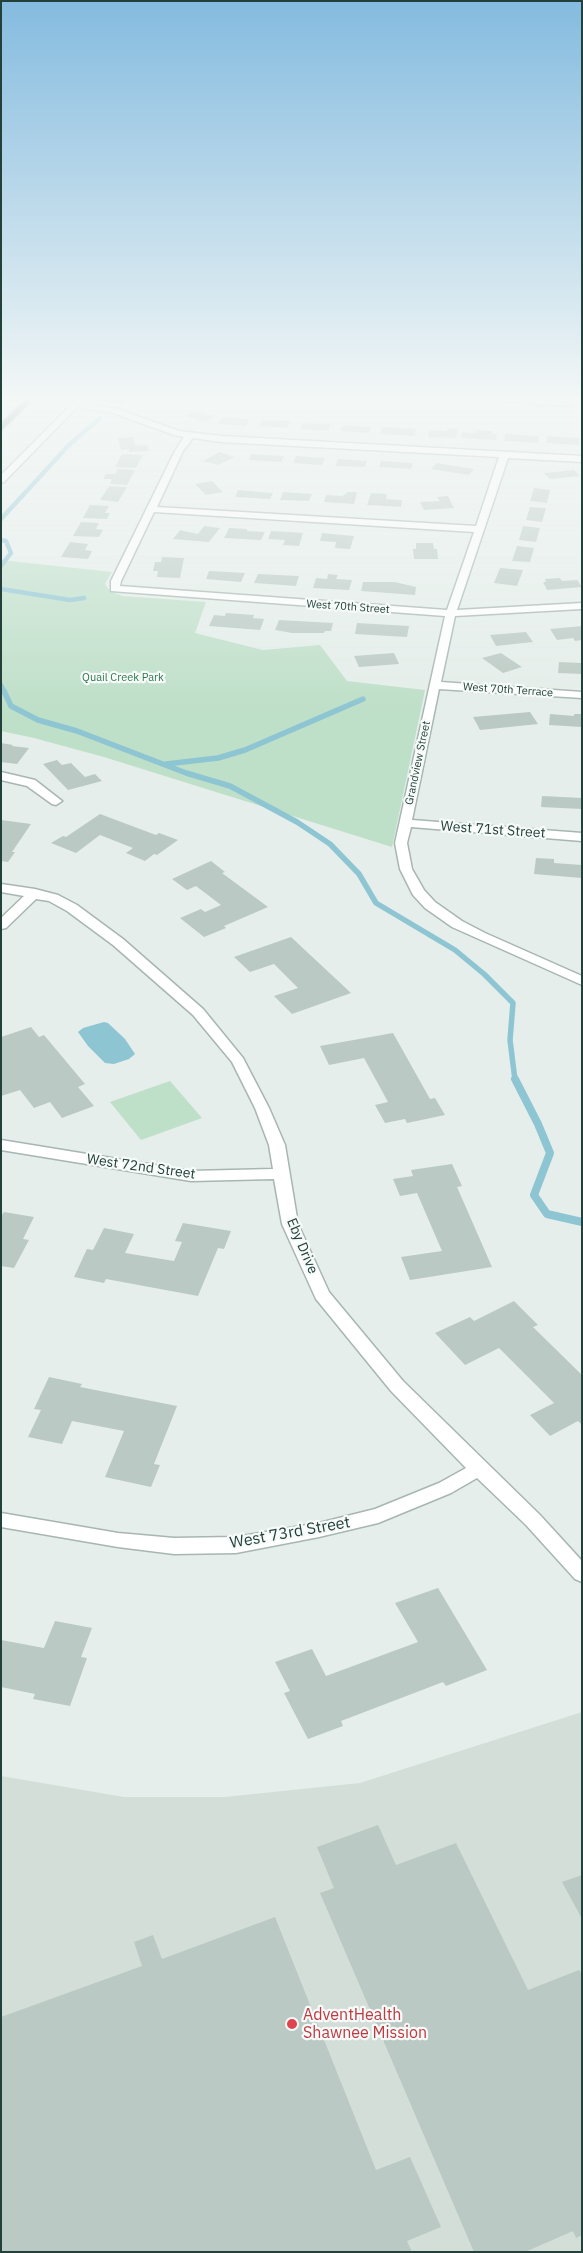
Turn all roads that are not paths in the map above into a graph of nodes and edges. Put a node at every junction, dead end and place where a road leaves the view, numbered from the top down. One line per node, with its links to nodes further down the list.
1 (154, 502): 3 (street)
2 (489, 502): 4 (street, Grandview Street)
3 (151, 509): 4 (street); 6 (street, West 70th Street)
4 (480, 529): 6 (street, Grandview Street)
5 (582, 606): 6 (street, West 70th Street)
6 (452, 613): 7 (street, Grandview Street)
7 (435, 684): 8 (street, West 70th Terrace); 11 (street, Grandview Street)
8 (582, 695)
9 (1, 776): 10 (street)
10 (56, 801)
11 (405, 823): 12 (street, West 71st Street); 16 (street, Grandview Street)
12 (582, 837)
13 (1, 888): 14 (street, Eby Drive)
14 (35, 894): 15 (street); 18 (street, Eby Drive)
15 (1, 926)
16 (582, 981)
17 (1, 1145): 18 (street, West 72nd Street)
18 (281, 1174): 19 (street, Eby Drive)
19 (479, 1469): 20 (street, West 73rd Street); 21 (street, Eby Drive)
20 (1, 1520)
21 (582, 1574)

